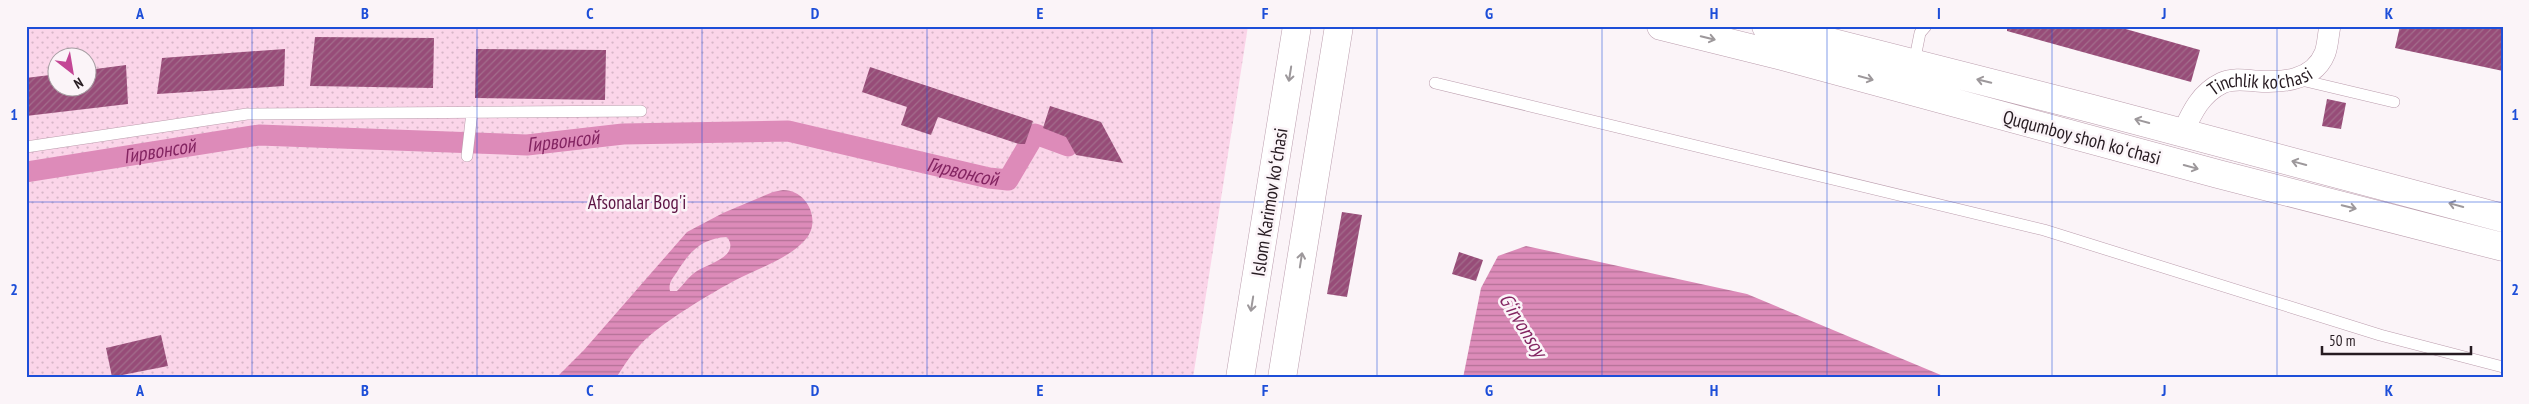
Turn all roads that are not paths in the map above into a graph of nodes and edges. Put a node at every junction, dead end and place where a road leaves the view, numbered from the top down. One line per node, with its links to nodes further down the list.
1 (1298, 26): 19 (main road, Islom Karimov koʻchasi, one-way to 19)
2 (1339, 26): 20 (main road, one-way to 2)
3 (1661, 26): 17 (main road, Ququmboy shoh koʻchasi, one-way to 17)
4 (1926, 26): 7 (lane)
5 (2330, 26): 8 (street, Tinchlik ko'chasi)
6 (1781, 28): 7 (main road, Ququmboy shoh koʻchasi)
7 (1914, 64): 13 (main road, Ququmboy shoh koʻchasi, one-way to 7)
8 (2295, 79): 10 (lane); 13 (street, Tinchlik ko'chasi)
9 (1435, 84): 18 (lane)
10 (2394, 102)
11 (641, 111): 12 (lane)
12 (472, 112): 14 (lane); 15 (lane)
13 (2183, 132): 16 (main road, Ququmboy shoh koʻchasi, one-way to 13)
14 (26, 147)
15 (467, 156)
16 (2503, 218)
17 (2503, 247)
18 (2503, 367)
19 (1240, 378)
20 (1282, 378)

